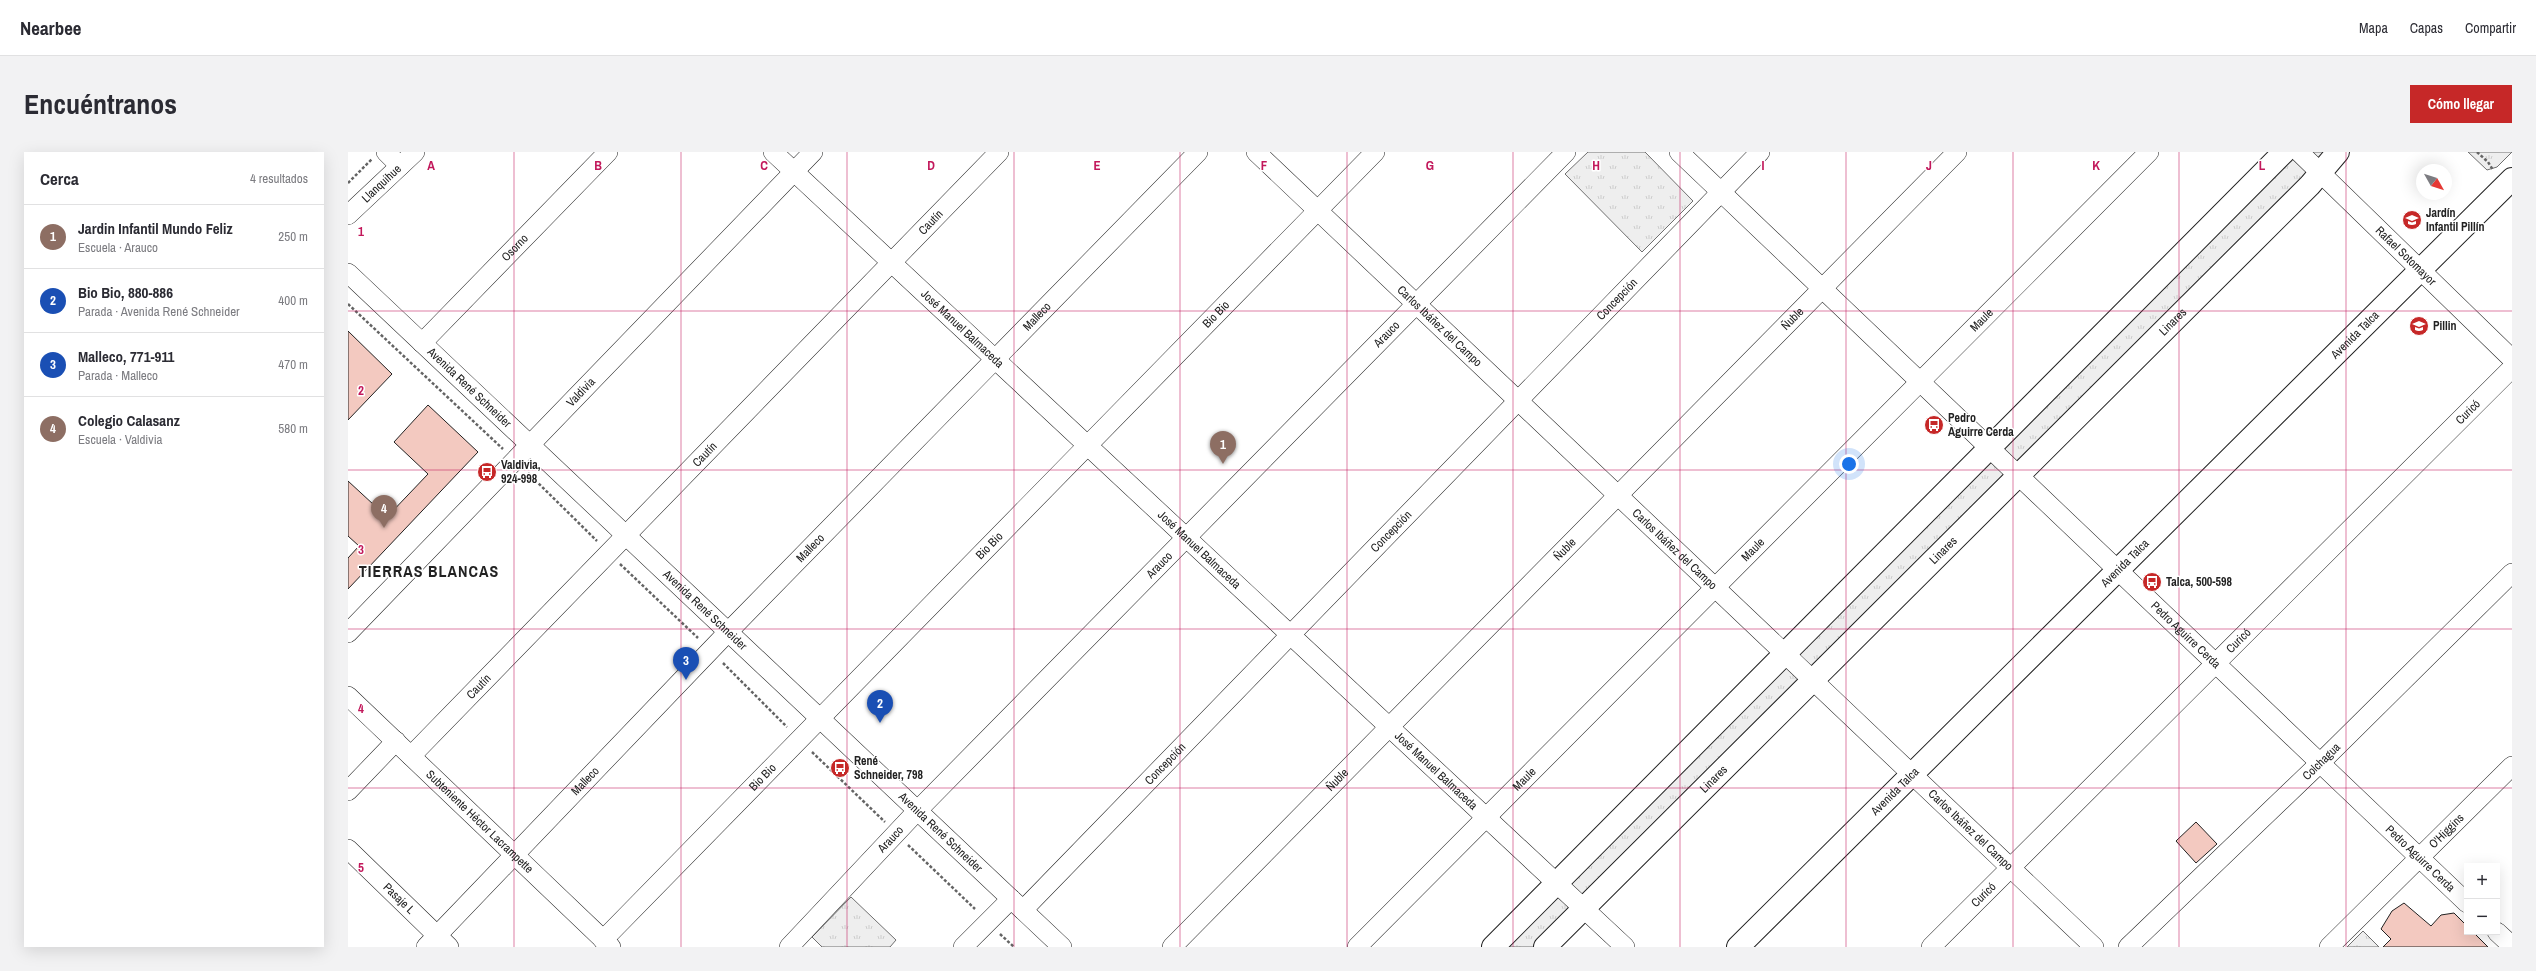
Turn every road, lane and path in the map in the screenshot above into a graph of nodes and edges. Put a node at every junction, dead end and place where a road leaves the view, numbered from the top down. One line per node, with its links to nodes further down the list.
1 (415, 152): 19 (street, Llanquihue)
2 (608, 152): 33 (street, Osorno)
3 (773, 152): 20 (street, José Manuel Balmaceda)
4 (814, 152): 20 (street, Valdivia)
5 (999, 152): 27 (street, Cautín)
6 (1198, 152): 34 (street, Malleco)
7 (1256, 152): 25 (street, Carlos Ibáñez del Campo)
8 (1375, 152): 25 (street, Bio Bio)
9 (1566, 152): 32 (street, Arauco)
10 (1679, 152): 24 (street, Pedro Aguirre Cerda)
11 (1760, 152): 24 (street, Concepción)
12 (1957, 152): 30 (street, Ñuble)
13 (2149, 152): 37 (street, Maule)
14 (2284, 152): 41 (main road)
15 (2300, 152): 21 (street, Rafael Sotomayor)
16 (2338, 152): 21 (main road, Linares)
17 (2477, 152): 23 (path)
18 (380, 155): 19 (street); 22 (path)
19 (400, 166): 26 (street, Llanquihue)
20 (794, 172): 27 (street, José Manuel Balmaceda); 39 (street, Valdivia)
21 (2322, 174): 28 (street, Rafael Sotomayor); 43 (main road, Linares)
22 (348, 183)
23 (2508, 184): 28 (main road, Avenida Talca)
24 (1721, 192): 30 (street, Pedro Aguirre Cerda); 38 (street, Concepción)
25 (1317, 211): 32 (street, Carlos Ibáñez del Campo); 40 (street, Bio Bio)
26 (348, 215)
27 (892, 262): 34 (street, José Manuel Balmaceda); 45 (street, Cautín)
28 (2420, 270): 35 (street, Rafael Sotomayor); 48 (main road, Avenida Talca)
29 (348, 273): 33 (street, Avenida René Schneider)
30 (1822, 288): 37 (street, Pedro Aguirre Cerda); 44 (street, Ñuble)
31 (348, 304): 42 (path)
32 (1416, 304): 38 (street, Carlos Ibáñez del Campo); 46 (street, Arauco)
33 (422, 343): 39 (street, Avenida René Schneider)
34 (995, 359): 40 (street, José Manuel Balmaceda); 51 (street, Malleco)
35 (2512, 359)
36 (2512, 368): 56 (street, Curicó)
37 (1920, 382): 41 (street, Pedro Aguirre Cerda); 50 (street, Maule)
38 (1518, 402): 44 (street, Carlos Ibáñez del Campo); 53 (street, Concepción)
39 (530, 445): 42 (street, Valdivia); 45 (street, Avenida René Schneider)
40 (1088, 445): 46 (street, José Manuel Balmaceda); 59 (street, Bio Bio)
41 (1989, 448): 43 (street, Pedro Aguirre Cerda); 55 (main road)
42 (515, 460): 47 (path); 52 (street, Valdivia)
43 (2018, 475): 48 (street, Pedro Aguirre Cerda); 57 (main road, Linares)
44 (1617, 496): 50 (street, Carlos Ibáñez del Campo); 60 (street, Ñuble)
45 (625, 536): 47 (street, Cautín); 51 (street, Avenida René Schneider)
46 (1186, 538): 53 (street, José Manuel Balmaceda); 68 (street, Arauco)
47 (608, 553): 54 (path); 63 (street, Cautín)
48 (2118, 570): 56 (street, Pedro Aguirre Cerda); 66 (main road, Avenida Talca)
49 (2512, 573): 64 (street, Colchagua)
50 (1714, 588): 55 (street, Carlos Ibáñez del Campo); 69 (street, Maule)
51 (728, 632): 54 (street, Malleco); 59 (street, Avenida René Schneider)
52 (348, 633)
53 (1291, 635): 60 (street, José Manuel Balmaceda); 77 (street, Concepción)
54 (710, 650): 61 (path); 72 (street, Malleco)
55 (1783, 654): 57 (street, Carlos Ibáñez del Campo); 75 (main road)
56 (2216, 663): 64 (street, Pedro Aguirre Cerda); 74 (street, Curicó)
57 (1811, 681): 66 (street, Carlos Ibáñez del Campo); 78 (main road, Linares)
58 (348, 696): 62 (street, Subteniente Héctor Lacrampette)
59 (820, 719): 61 (street, Bio Bio); 68 (street, Avenida René Schneider)
60 (1389, 727): 69 (street, José Manuel Balmaceda); 86 (street, Ñuble)
61 (799, 739): 70 (path); 81 (street, Bio Bio)
62 (396, 741): 63 (street, Subteniente Héctor Lacrampette); 67 (street)
63 (411, 756): 72 (street, Subteniente Héctor Lacrampette)
64 (2320, 763): 73 (street, Pedro Aguirre Cerda); 94 (street, Colchagua)
65 (2512, 766): 73 (street, O'Higgins)
66 (1911, 775): 74 (street, Carlos Ibáñez del Campo); 91 (main road, Avenida Talca)
67 (348, 791)
68 (917, 811): 70 (street, Arauco); 77 (street, Avenida René Schneider)
69 (1486, 817): 75 (street, José Manuel Balmaceda); 87 (street, Maule)
70 (896, 833): 79 (path); 82 (street, Arauco)
71 (348, 849): 80 (street, Pasaje L)
72 (514, 855): 80 (street, Malleco); 81 (street, Subteniente Héctor Lacrampette)
73 (2419, 858): 76 (street, Pedro Aguirre Cerda); 95 (street, O'Higgins)
74 (2010, 868): 92 (street, Curicó); 93 (street, Carlos Ibáñez del Campo)
75 (1557, 883): 78 (street, José Manuel Balmaceda); 88 (main road)
76 (2464, 900)
77 (1017, 905): 79 (street, Concepción); 85 (street, Avenida René Schneider)
78 (1584, 909): 89 (main road, Linares); 90 (street, José Manuel Balmaceda)
79 (988, 922): 83 (street, Concepción); 84 (path)
80 (437, 943)
81 (607, 943)
82 (789, 947)
83 (963, 947)
84 (1014, 947)
85 (1062, 947)
86 (1172, 947)
87 (1357, 947)
88 (1493, 947)
89 (1545, 947)
90 (1625, 947)
91 (1738, 947)
92 (1931, 947)
93 (2094, 947)
94 (2128, 947)
95 (2329, 947)

